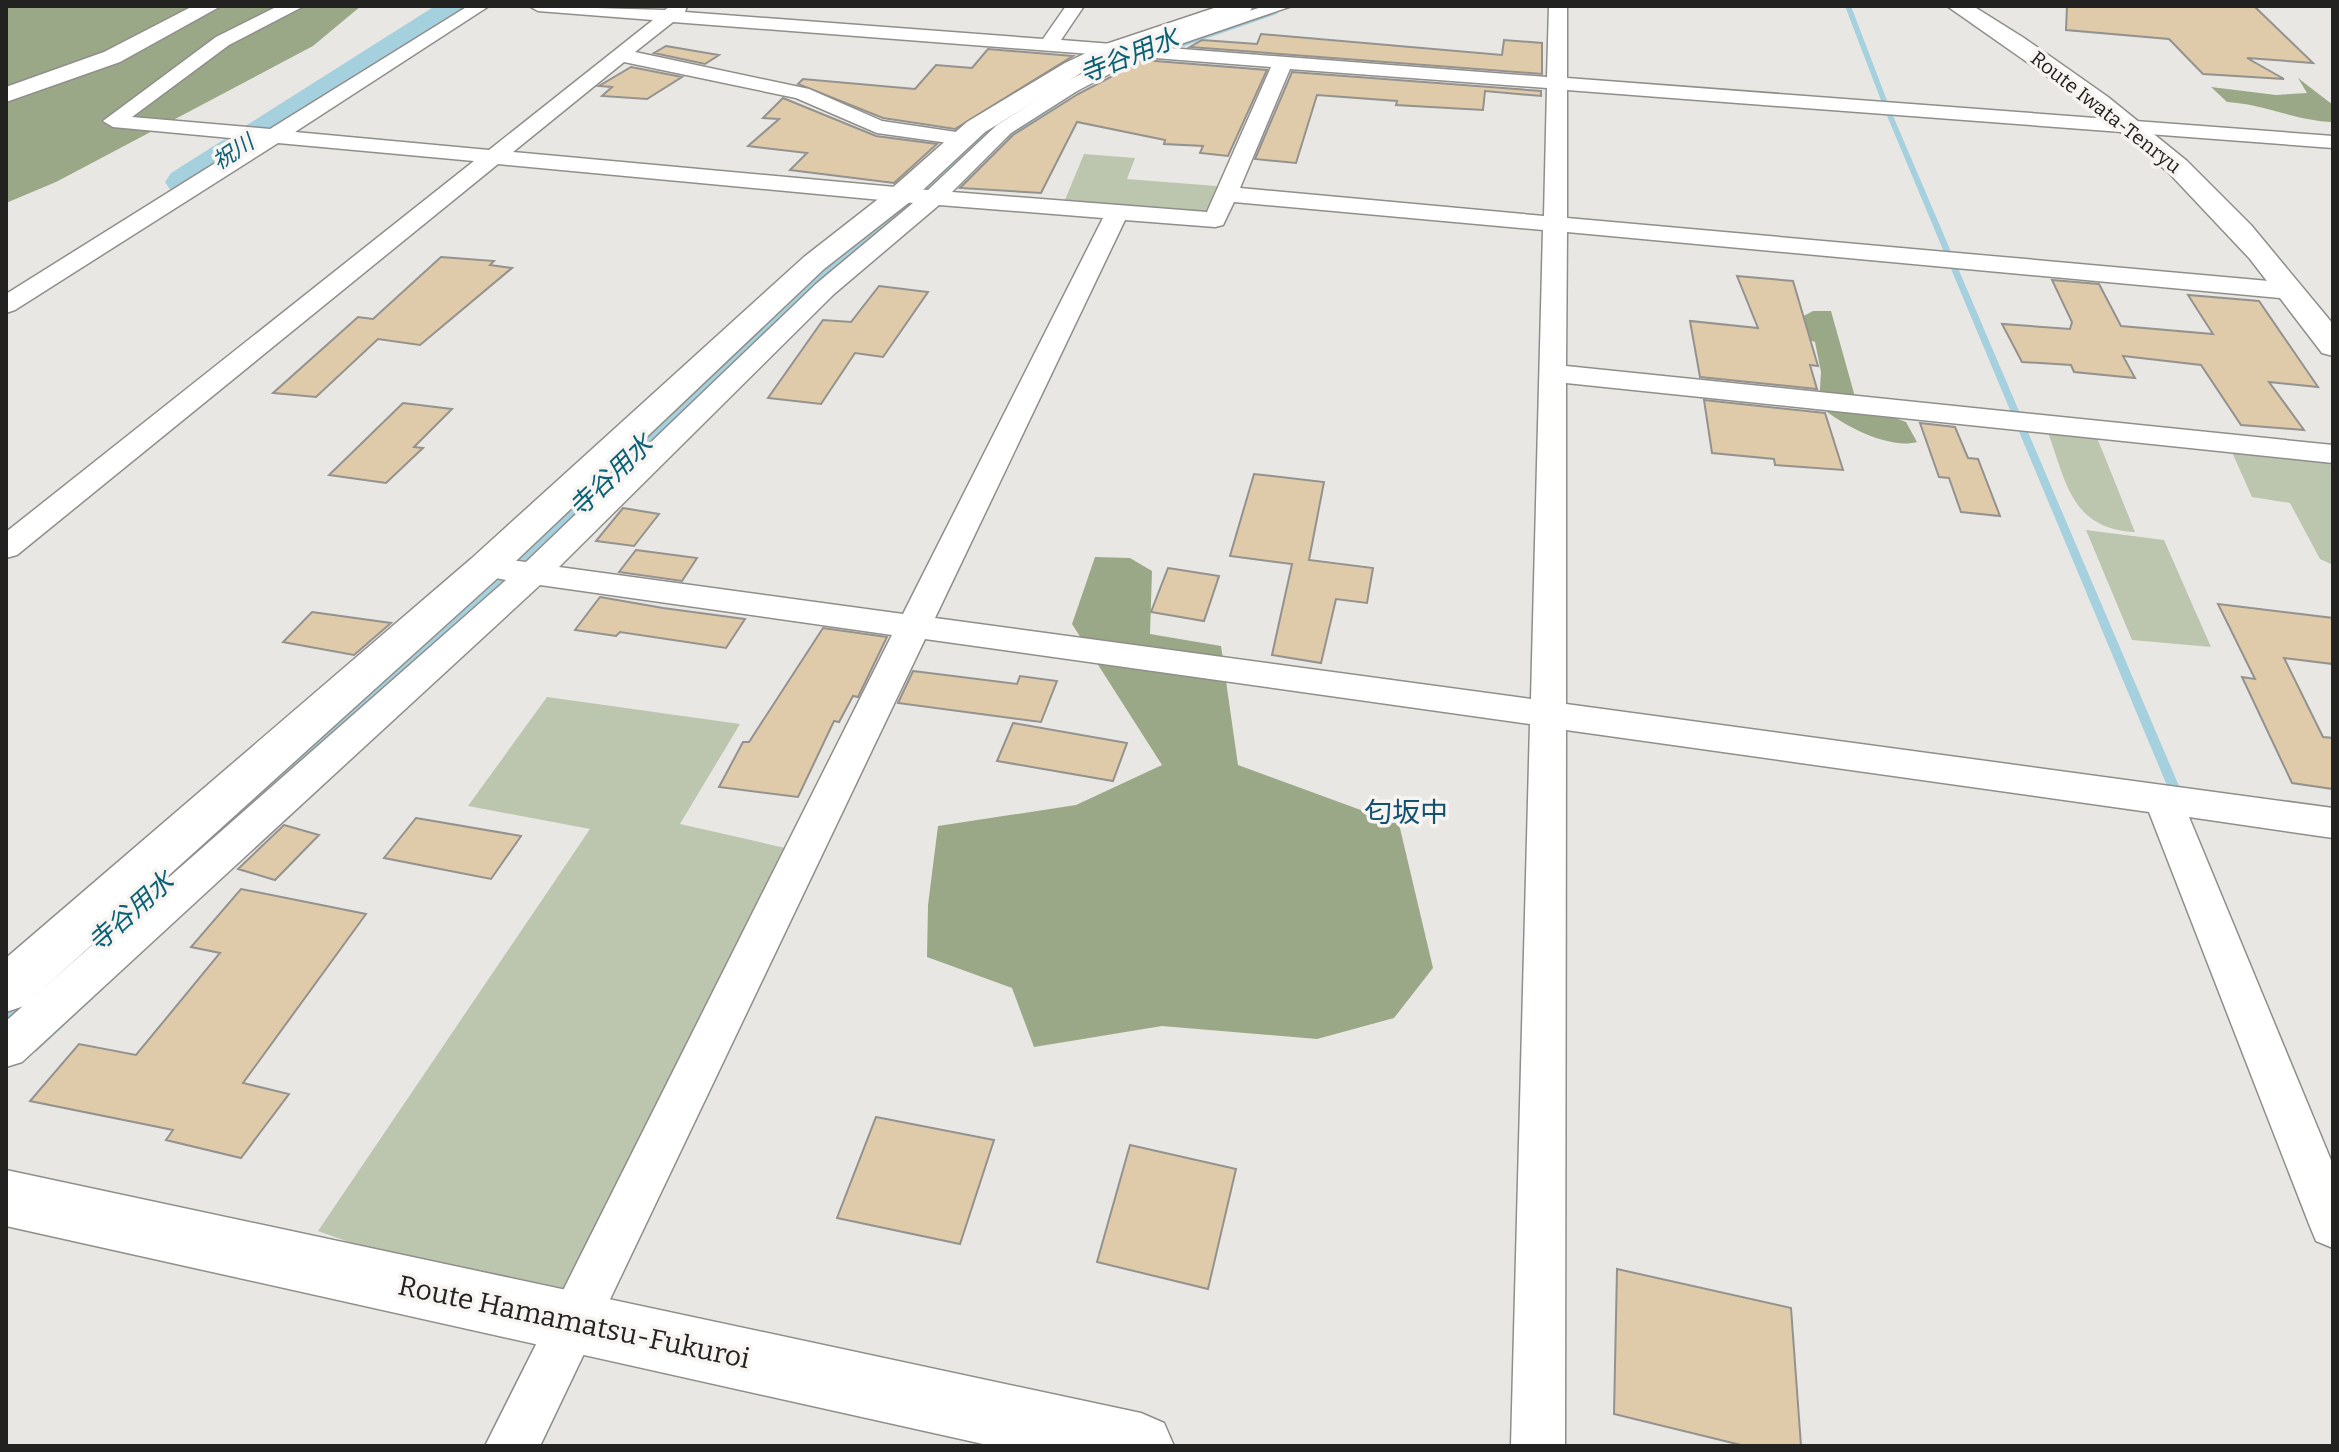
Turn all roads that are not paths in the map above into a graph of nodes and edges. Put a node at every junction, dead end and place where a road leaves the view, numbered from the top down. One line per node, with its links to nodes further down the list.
1 (210, 6): 17 (street)
2 (295, 6): 10 (street)
3 (480, 6): 19 (street)
4 (538, 6): 11 (street)
5 (1075, 6): 12 (street)
6 (1242, 6): 13 (street)
7 (1283, 6): 13 (street)
8 (1558, 6): 16 (street)
9 (1958, 6): 18 (street, Route Iwata-Tenryu)
10 (265, 11): 19 (street)
11 (675, 11): 12 (street); 14 (street)
12 (1048, 45): 13 (street)
13 (1125, 51): 15 (street); 20 (street); 24 (street)
14 (620, 55): 20 (street); 22 (street)
15 (1283, 63): 16 (street); 23 (street)
16 (1555, 83): 18 (street); 26 (street)
17 (6, 95)
18 (2131, 127): 21 (street); 27 (street, Route Iwata-Tenryu)
19 (273, 135): 22 (street); 28 (street)
20 (963, 139): 24 (street)
21 (2333, 142)
22 (494, 155): 24 (street); 32 (street)
23 (1226, 194): 25 (street); 26 (street)
24 (918, 196): 25 (street); 33 (street); 34 (street)
25 (1117, 212): 35 (street)
26 (1553, 225): 27 (street); 30 (street)
27 (2292, 291): 29 (street, Route Iwata-Tenryu)
28 (6, 305)
29 (2333, 346)
30 (1553, 373): 31 (street); 36 (street)
31 (2333, 454)
32 (6, 548)
33 (488, 568): 34 (street); 39 (street)
34 (532, 574): 35 (street); 40 (street)
35 (913, 627): 36 (street); 43 (street)
36 (1550, 712): 37 (street); 46 (street)
37 (2163, 800): 38 (street); 42 (street)
38 (2333, 823)
39 (6, 990)
40 (6, 1048)
41 (6, 1198): 43 (street, Route Hamamatsu-Fukuroi)
42 (2333, 1224)
43 (572, 1322): 44 (street); 45 (street, Route Hamamatsu-Fukuroi)
44 (512, 1446)
45 (1141, 1446)
46 (1538, 1446)

